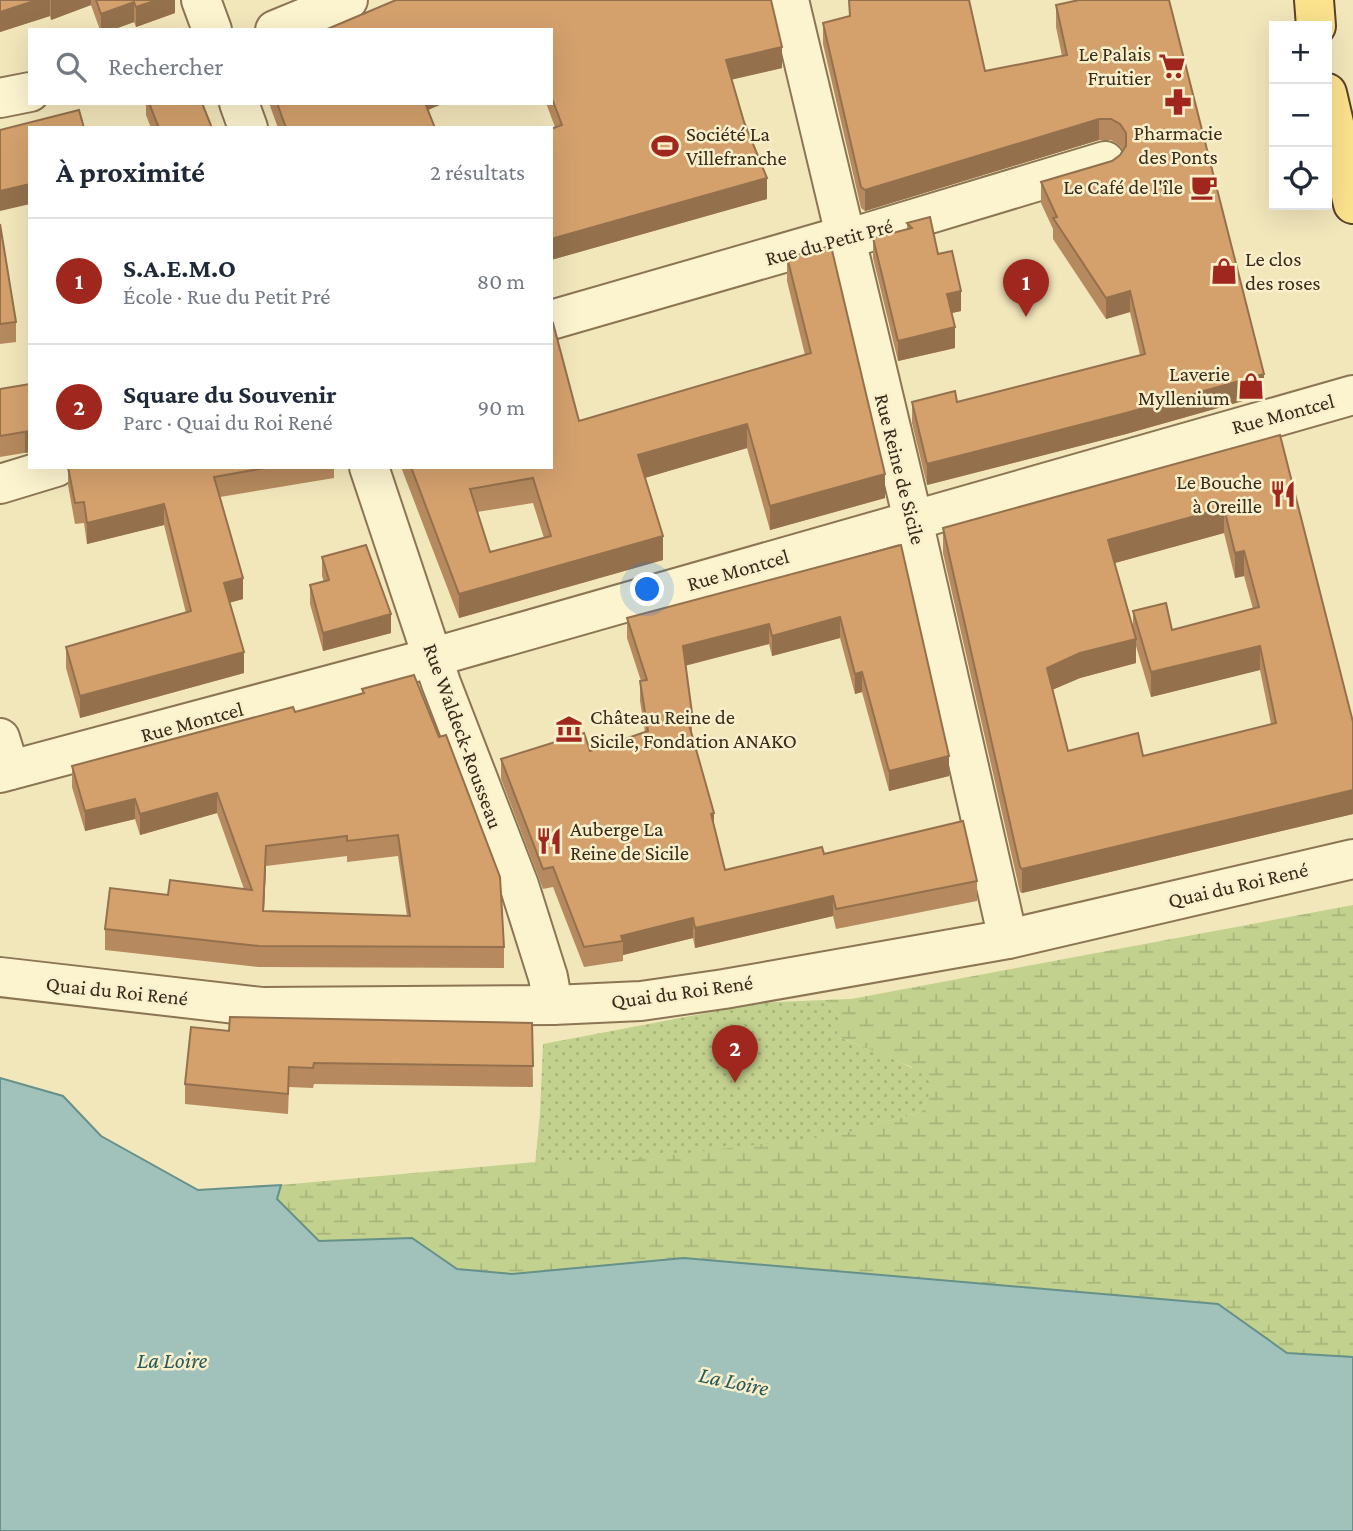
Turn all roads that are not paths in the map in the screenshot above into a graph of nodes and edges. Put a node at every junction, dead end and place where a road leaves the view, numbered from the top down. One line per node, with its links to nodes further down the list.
1 (201, 0): 6 (street)
2 (348, 0): 7 (street)
3 (789, 0): 15 (street, Rue Reine de Sicile)
4 (1314, 0): 5 (main road)
5 (1316, 21)
6 (211, 28)
7 (280, 28)
8 (28, 92): 9 (street)
9 (0, 98)
10 (240, 105): 12 (street)
11 (1332, 114): 14 (main road)
12 (247, 126)
13 (1105, 161): 15 (street, Rue du Petit Pré)
14 (1353, 204)
15 (845, 238): 16 (street, Rue du Petit Pré); 21 (street, Rue Reine de Sicile)
16 (553, 319)
17 (1353, 395): 21 (street, Rue Montcel)
18 (49, 469): 20 (street)
19 (370, 469): 22 (street, Rue Waldeck-Rousseau)
20 (0, 484)
21 (913, 520): 22 (street, Rue Montcel); 25 (street, Rue Reine de Sicile)
22 (434, 657): 23 (street, Rue Montcel); 27 (street, Rue Waldeck-Rousseau)
23 (3, 760)
24 (1353, 859): 25 (street, Quai du Roi René)
25 (1008, 939): 27 (street, Quai du Roi René)
26 (0, 977): 27 (street, Quai du Roi René)
27 (553, 1005)

